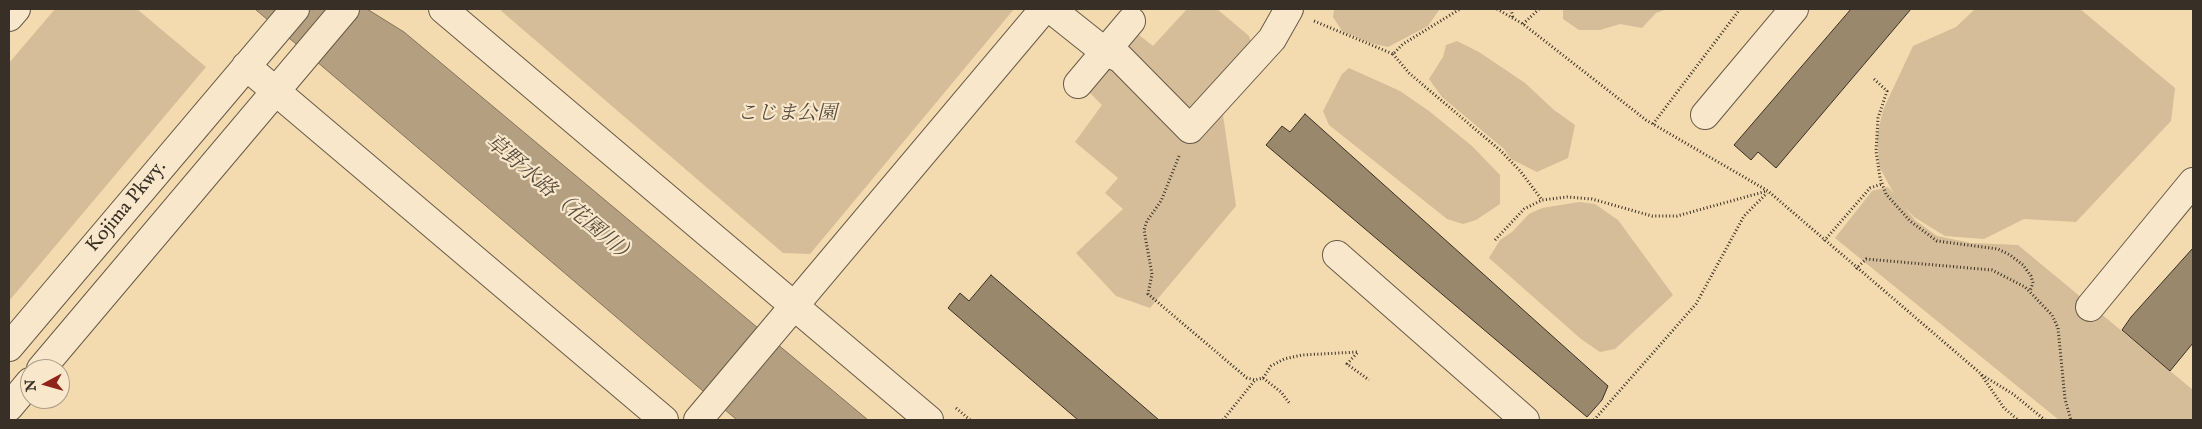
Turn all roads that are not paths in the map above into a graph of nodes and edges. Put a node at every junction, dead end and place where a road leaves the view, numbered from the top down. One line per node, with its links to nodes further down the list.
1 (16, 9): 9 (street)
2 (295, 9): 12 (street, Kojima Pkwy.)
3 (345, 9): 14 (street, Kojima Pkwy.)
4 (443, 9): 18 (street)
5 (1044, 9): 18 (street)
6 (1052, 9): 11 (street)
7 (1794, 9): 15 (street)
8 (1288, 10): 11 (street)
9 (9, 17)
10 (1131, 20): 11 (street)
11 (1105, 52): 13 (street)
12 (246, 66): 14 (street); 20 (street, Kojima Pkwy.)
13 (1078, 84)
14 (275, 91): 21 (street, Kojima Pkwy.); 25 (street)
15 (1705, 115)
16 (2193, 182): 19 (street)
17 (1337, 255): 27 (street)
18 (794, 306): 24 (street); 26 (street)
19 (2090, 307)
20 (9, 347)
21 (48, 359)
22 (20, 394): 23 (street)
23 (9, 407)
24 (939, 411)
25 (664, 420)
26 (698, 420)
27 (1525, 420)

